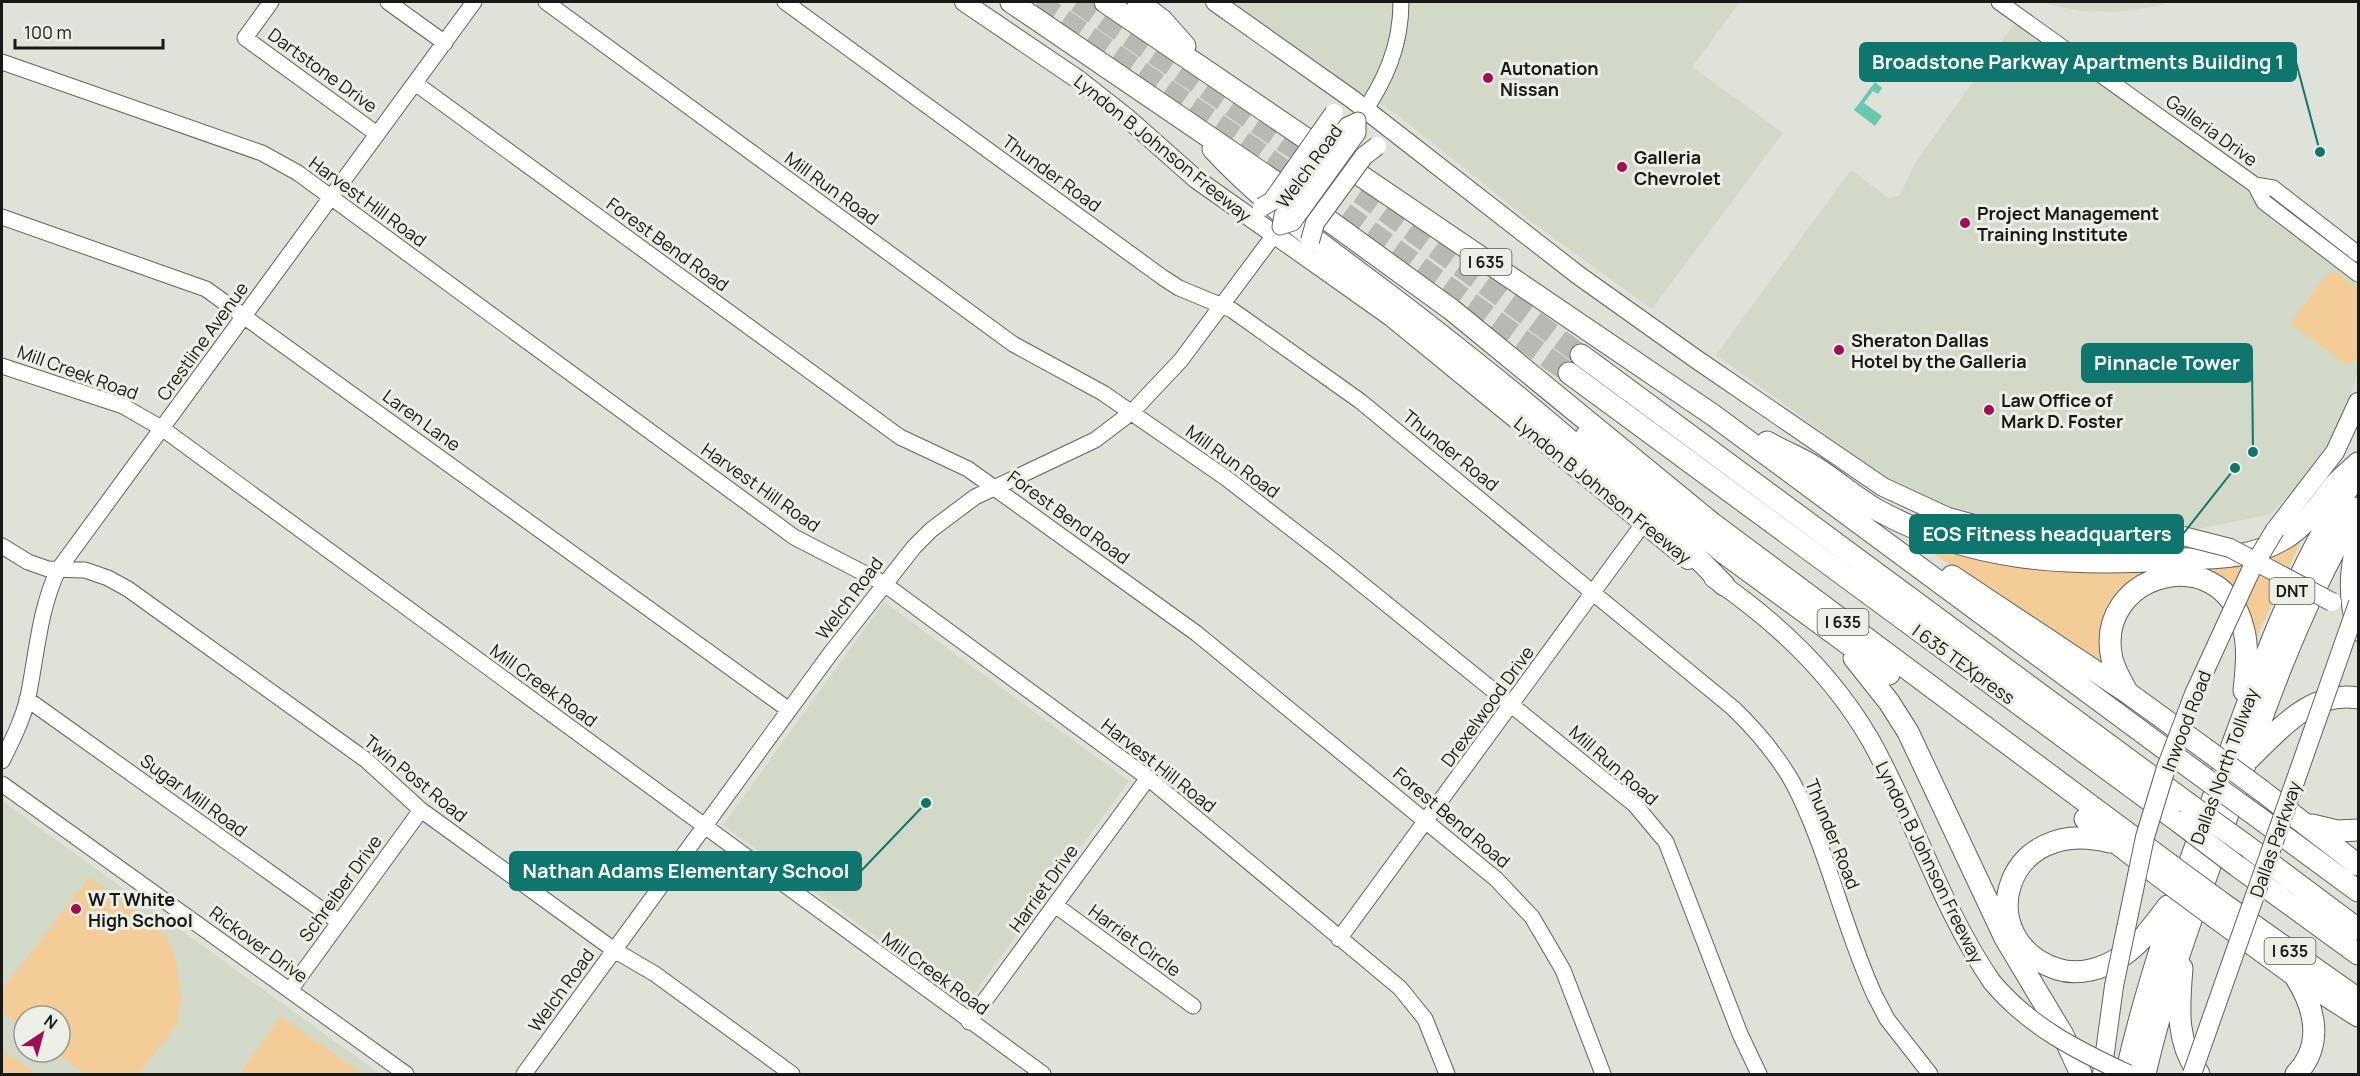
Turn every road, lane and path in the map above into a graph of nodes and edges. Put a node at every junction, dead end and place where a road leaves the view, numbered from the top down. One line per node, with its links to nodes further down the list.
1 (272, 2): 21 (street, Dartstone Drive)
2 (388, 2): 14 (street)
3 (474, 2): 14 (street, Crestline Avenue)
4 (546, 2): 38 (street, Mill Run Road)
5 (785, 2): 31 (street, Thunder Road)
6 (963, 2): 25 (main road, Lyndon B Johnson Freeway)
7 (1011, 2): 20 (highway, Lyndon B Johnson Freeway / I 635)
8 (1106, 2): 16 (highway, I 635)
9 (1138, 2): 16 (highway)
10 (1204, 2): 13 (main road)
11 (1401, 2): 19 (street, Welch Road)
12 (1999, 2): 23 (street, Galleria Drive)
13 (1219, 4): 17 (main road)
14 (445, 43): 18 (street, Crestline Avenue)
15 (2, 62): 24 (street, Harvest Hill Road)
16 (1200, 65): 39 (highway, I 635)
17 (1320, 75): 19 (main road); 25 (main road, bridge)
18 (415, 83): 21 (street, Crestline Avenue); 43 (street, Forest Bend Road)
19 (1362, 115): 22 (main road); 27 (street, Welch Road, bridge)
20 (1189, 122): 35 (highway, Lyndon B Johnson Freeway / I 635); 52 (highway)
21 (377, 134): 24 (street, Crestline Avenue)
22 (1428, 158): 29 (main road, bridge); 49 (main road, bridge)
23 (2255, 185): 28 (street, Galleria Drive); 30 (street, Galleria Drive)
24 (331, 197): 32 (street, Crestline Avenue); 51 (street, Harvest Hill Road)
25 (1220, 197): 27 (main road, Lyndon B Johnson Freeway)
26 (2, 217): 32 (street, Laren Lane)
27 (1277, 231): 29 (main road, Lyndon B Johnson Freeway); 31 (street, Welch Road)
28 (2358, 254)
29 (1313, 261): 45 (main road, Lyndon B Johnson Freeway)
30 (2358, 274)
31 (1222, 305): 38 (street, Welch Road); 53 (street, Thunder Road)
32 (245, 316): 40 (street, Crestline Avenue); 60 (street, Laren Lane)
33 (1581, 355): 79 (highway, I 635 TEXpress, bridge)
34 (2, 366): 40 (street, Mill Creek Road)
35 (1527, 369): 55 (highway); 73 (highway, Lyndon B Johnson Freeway / I 635)
36 (1569, 373): 83 (highway, I 635 TEXpress, bridge)
37 (2358, 402): 49 (main road, Inwood Road, bridge)
38 (1132, 412): 43 (street, Welch Road); 59 (street, Mill Run Road)
39 (1713, 415): 41 (highway); 48 (highway, I 635)
40 (163, 429): 50 (street, Crestline Avenue); 69 (street, Mill Creek Road)
41 (2358, 463)
42 (2358, 472): 61 (highway, Dallas North Tollway / DNT)
43 (994, 487): 51 (street, Welch Road); 67 (street, Forest Bend Road)
44 (2358, 508): 63 (highway, Dallas North Tollway / DNT)
45 (1643, 524): 52 (main road, Lyndon B Johnson Freeway); 53 (street, Drexelwood Drive)
46 (2358, 541): 54 (highway)
47 (2, 546): 50 (street, Twin Post Road)
48 (1891, 547): 56 (highway); 74 (highway, I 635, bridge)
49 (2256, 560): 54 (main road, bridge); 90 (main road, Inwood Road, bridge)
50 (58, 570): 58 (street, Crestline Avenue); 66 (street, Twin Post Road)
51 (883, 584): 60 (street, Welch Road); 64 (street, Harvest Hill Road)
52 (1724, 585): 90 (main road, Lyndon B Johnson Freeway, bridge)
53 (1593, 592): 59 (street, Drexelwood Drive); 92 (street, Thunder Road)
54 (2357, 617): 102 (main road, Dallas Parkway, bridge)
55 (1836, 637): 71 (highway); 99 (highway)
56 (2128, 693): 61 (highway); 68 (highway, bridge)
57 (2358, 698): 63 (highway)
58 (27, 699): 62 (street, Crestline Avenue); 78 (street, Sugar Mill Road)
59 (1512, 706): 67 (street, Drexelwood Drive); 98 (street, Mill Run Road)
60 (789, 710): 69 (street, Welch Road)
61 (2242, 719): 75 (highway, Dallas North Tollway / DNT)
62 (2, 761)
63 (2245, 763): 81 (highway, Dallas North Tollway / DNT)
64 (1148, 778): 76 (street, Harriet Drive); 80 (street, Harvest Hill Road)
65 (2, 784): 85 (street, Rickover Drive)
66 (421, 810): 78 (street, Schreiber Drive); 82 (street, Twin Post Road)
67 (1427, 821): 80 (street, Drexelwood Drive); 97 (street, Forest Bend Road)
68 (2308, 824): 70 (highway); 72 (highway)
69 (704, 826): 82 (street, Welch Road); 89 (street, Mill Creek Road)
70 (2358, 830)
71 (2113, 843): 73 (highway); 75 (highway)
72 (2358, 865)
73 (2163, 870): 77 (highway, Lyndon B Johnson Freeway / I 635, bridge)
74 (2358, 891)
75 (2177, 895): 100 (highway, Dallas North Tollway / DNT)
76 (1055, 905): 87 (street, Harriet Circle); 89 (street, Harriet Drive)
77 (2219, 911): 84 (highway); 86 (highway, I 635)
78 (339, 922): 85 (street, Schreiber Drive)
79 (2358, 929)
80 (1339, 939): 96 (street, Harvest Hill Road)
81 (2184, 940): 101 (highway, Dallas North Tollway / DNT); 103 (highway)
82 (614, 950): 91 (street, Welch Road); 94 (street, Twin Post Road)
83 (2358, 954)
84 (2294, 975): 88 (highway); 104 (highway)
85 (290, 990): 93 (street, Rickover Drive)
86 (2358, 999)
87 (1193, 1006)
88 (2358, 1016)
89 (969, 1022): 95 (street, Mill Creek Road)
90 (2103, 1068): 100 (main road, Lyndon B Johnson Freeway, bridge)
91 (532, 1072)
92 (1923, 1072)
93 (406, 1074)
94 (792, 1074)
95 (1043, 1074)
96 (1447, 1074)
97 (1604, 1074)
98 (1759, 1074)
99 (2081, 1074)
100 (2127, 1074)
101 (2145, 1074)
102 (2192, 1074)
103 (2199, 1074)
104 (2296, 1074)

